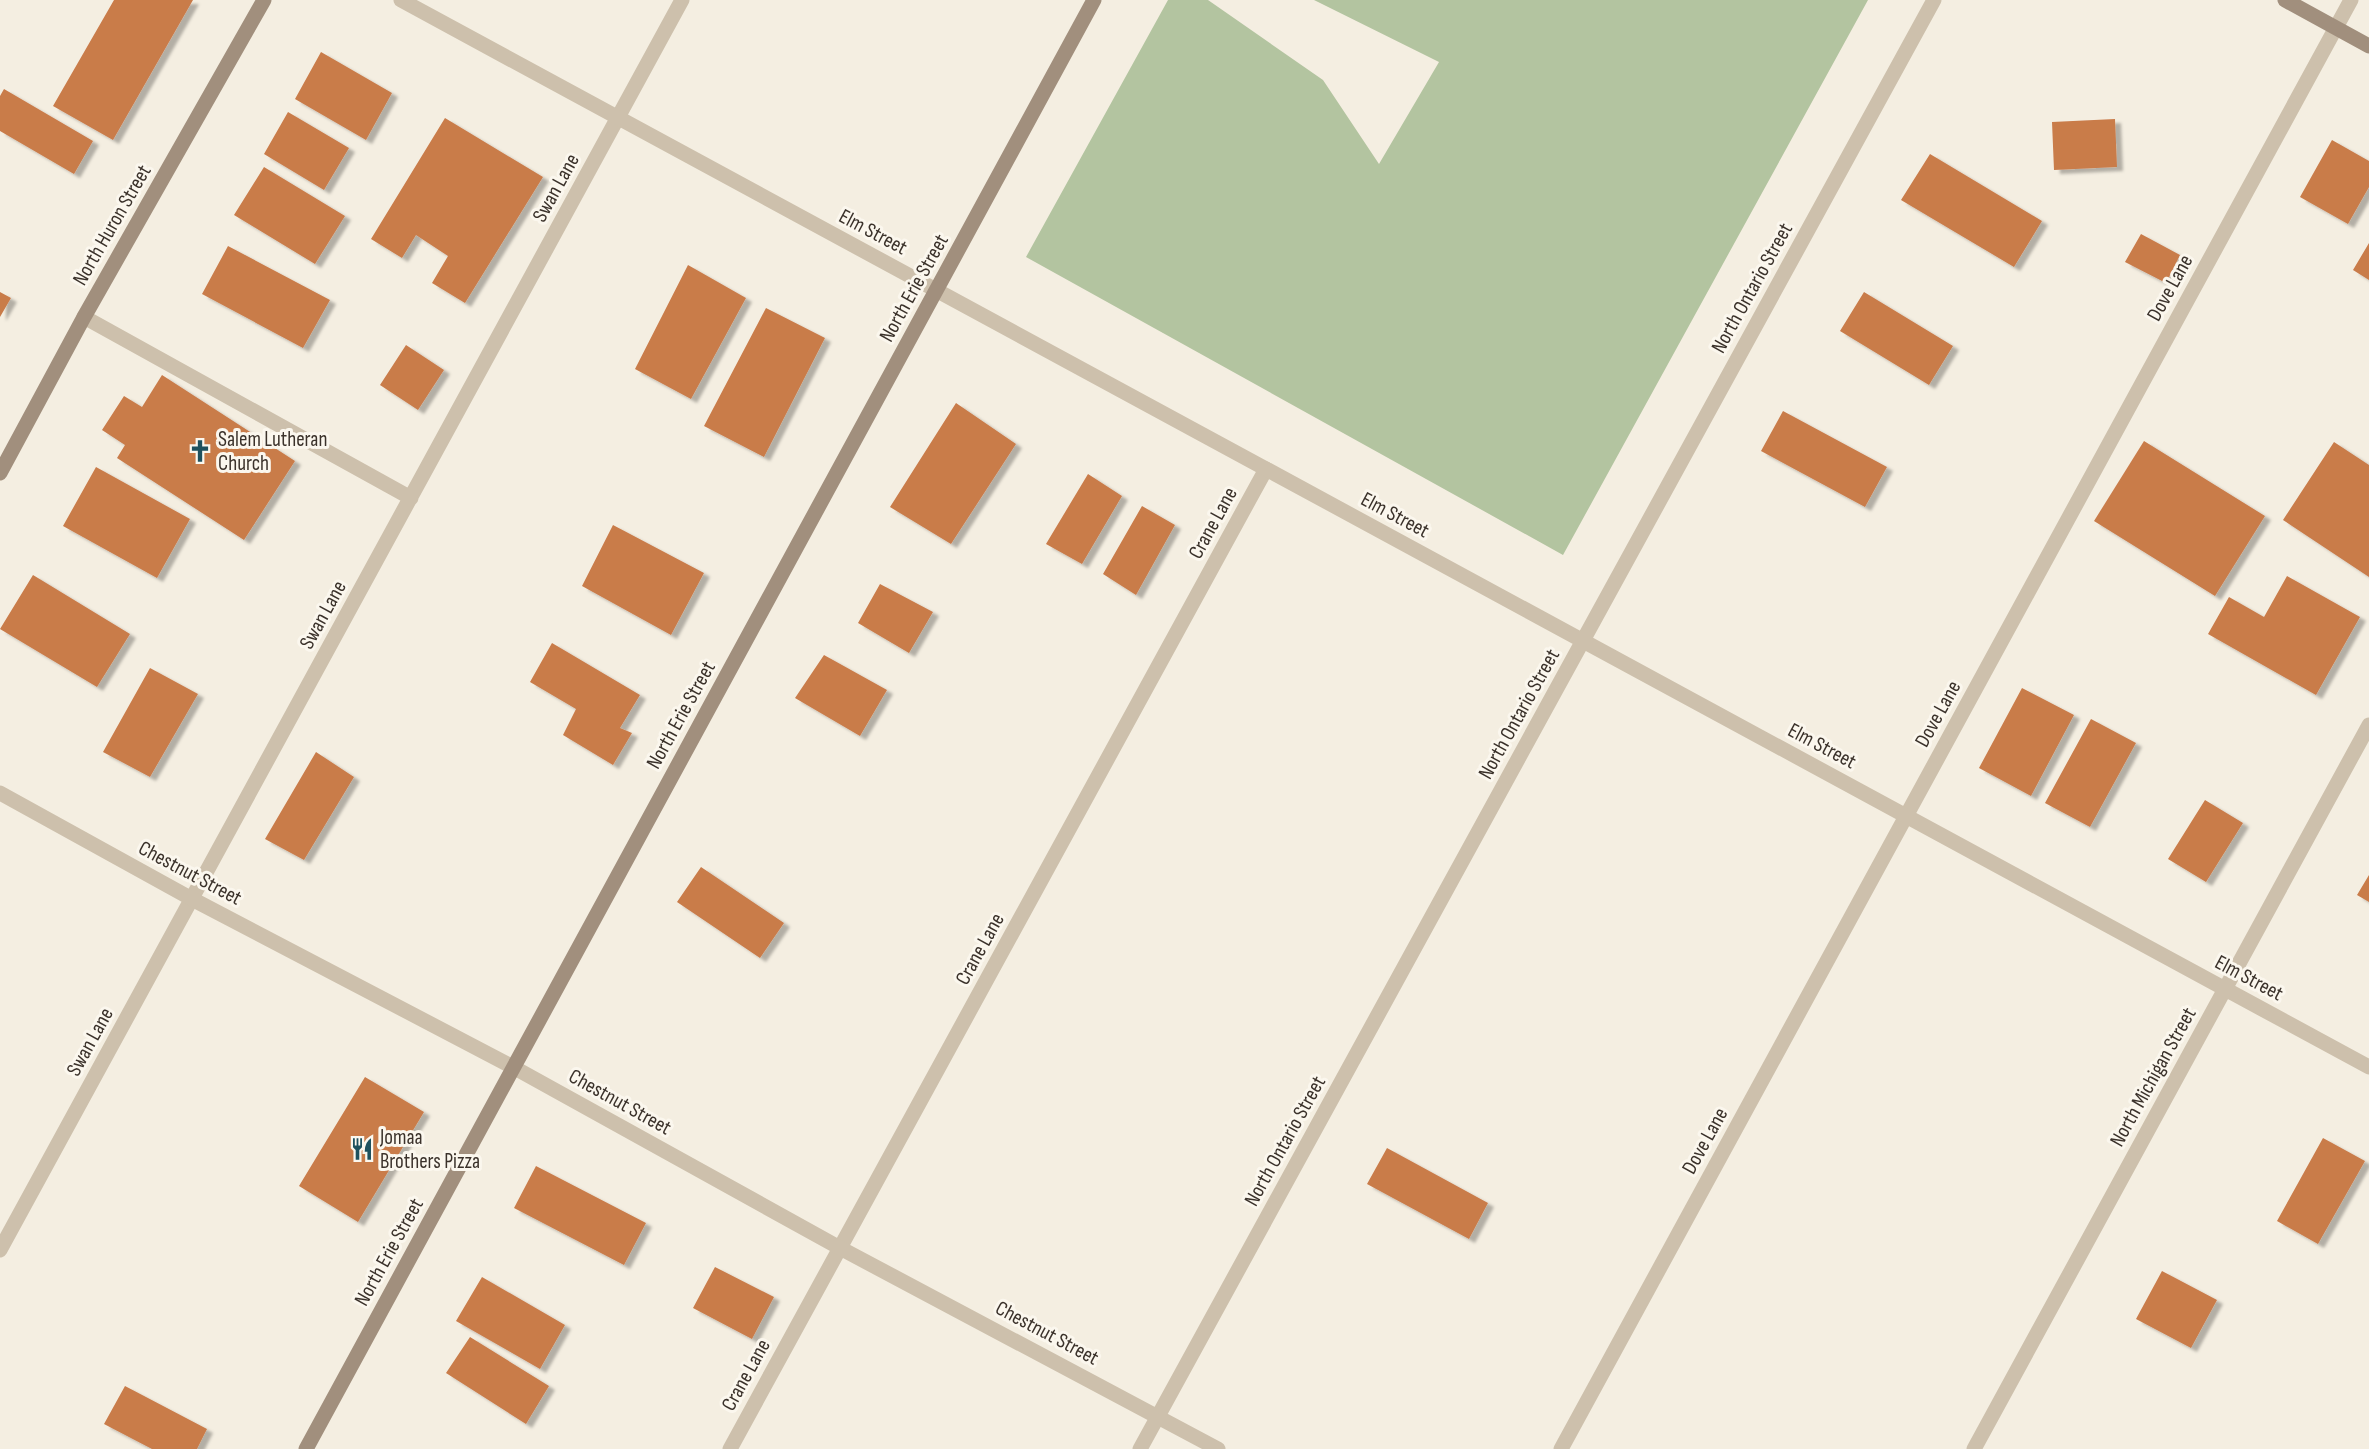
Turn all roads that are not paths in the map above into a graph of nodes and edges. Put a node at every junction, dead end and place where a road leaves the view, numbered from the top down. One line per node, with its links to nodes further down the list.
1 (264, 0): 12 (street, North Huron Street)
2 (401, 0): 10 (street, Elm Street)
3 (682, 0): 10 (street, Swan Lane)
4 (1094, 0): 11 (street, North Erie Street)
5 (1934, 0): 16 (street, North Ontario Street)
6 (2285, 0): 8 (street)
7 (2351, 0): 8 (street, Dove Lane)
8 (2336, 28): 9 (street); 19 (street, Dove Lane)
9 (2369, 46)
10 (618, 118): 11 (street, Elm Street); 15 (street, Swan Lane)
11 (936, 290): 13 (street, Elm Street); 22 (street, North Erie Street)
12 (84, 317): 14 (street, North Huron Street); 15 (street)
13 (1266, 469): 16 (street, Elm Street); 24 (street, Crane Lane)
14 (0, 473)
15 (411, 498): 20 (street, Swan Lane)
16 (1583, 640): 19 (street, Elm Street); 26 (street, North Ontario Street)
17 (2369, 725): 21 (street, North Michigan Street)
18 (0, 793): 20 (street, Chestnut Street)
19 (1906, 816): 21 (street, Elm Street); 31 (street, Dove Lane)
20 (192, 899): 22 (street, Chestnut Street); 25 (street, Swan Lane)
21 (2224, 988): 23 (street, Elm Street); 32 (street, North Michigan Street)
22 (513, 1067): 24 (street, Chestnut Street); 27 (street, North Erie Street)
23 (2369, 1067)
24 (840, 1248): 26 (street, Chestnut Street); 28 (street, Crane Lane)
25 (0, 1250)
26 (1159, 1416): 29 (street, North Ontario Street); 30 (street, Chestnut Street)
27 (306, 1449)
28 (730, 1449)
29 (1140, 1449)
30 (1218, 1449)
31 (1561, 1449)
32 (1974, 1449)

